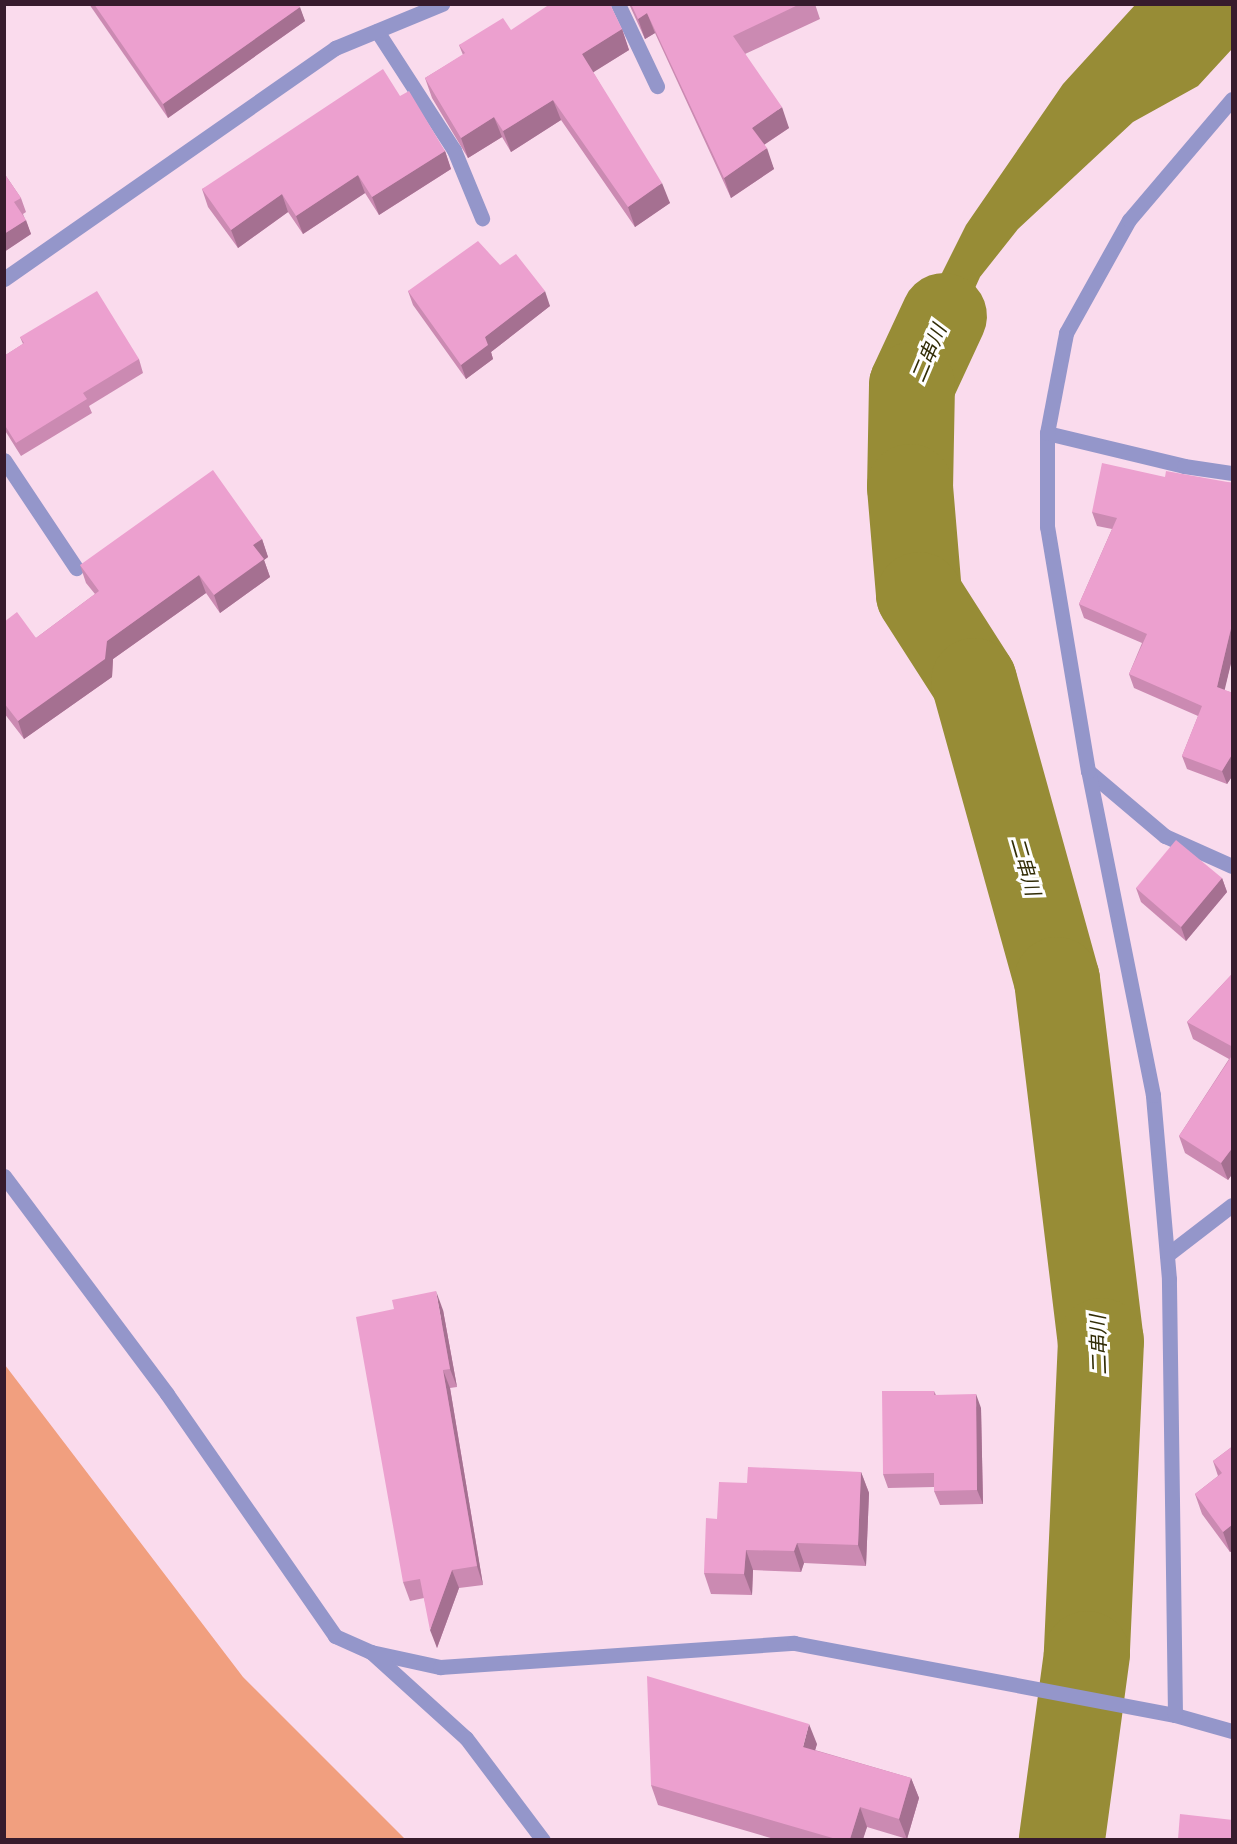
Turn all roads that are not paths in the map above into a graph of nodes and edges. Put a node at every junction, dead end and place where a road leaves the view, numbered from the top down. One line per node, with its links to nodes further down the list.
1 (442, 4): 3 (street)
2 (618, 4): 4 (street)
3 (377, 31): 6 (street); 7 (street)
4 (657, 86)
5 (1233, 99): 8 (street)
6 (482, 218)
7 (4, 279)
8 (1047, 433): 10 (street); 12 (street)
9 (4, 460): 11 (street)
10 (1233, 473)
11 (76, 568)
12 (1089, 771): 13 (street); 16 (street)
13 (1233, 866)
14 (4, 1176): 17 (street)
15 (1233, 1205): 16 (street)
16 (1167, 1255): 18 (street)
17 (371, 1652): 18 (street); 20 (street)
18 (1174, 1715): 19 (street)
19 (1233, 1731)
20 (543, 1839)

